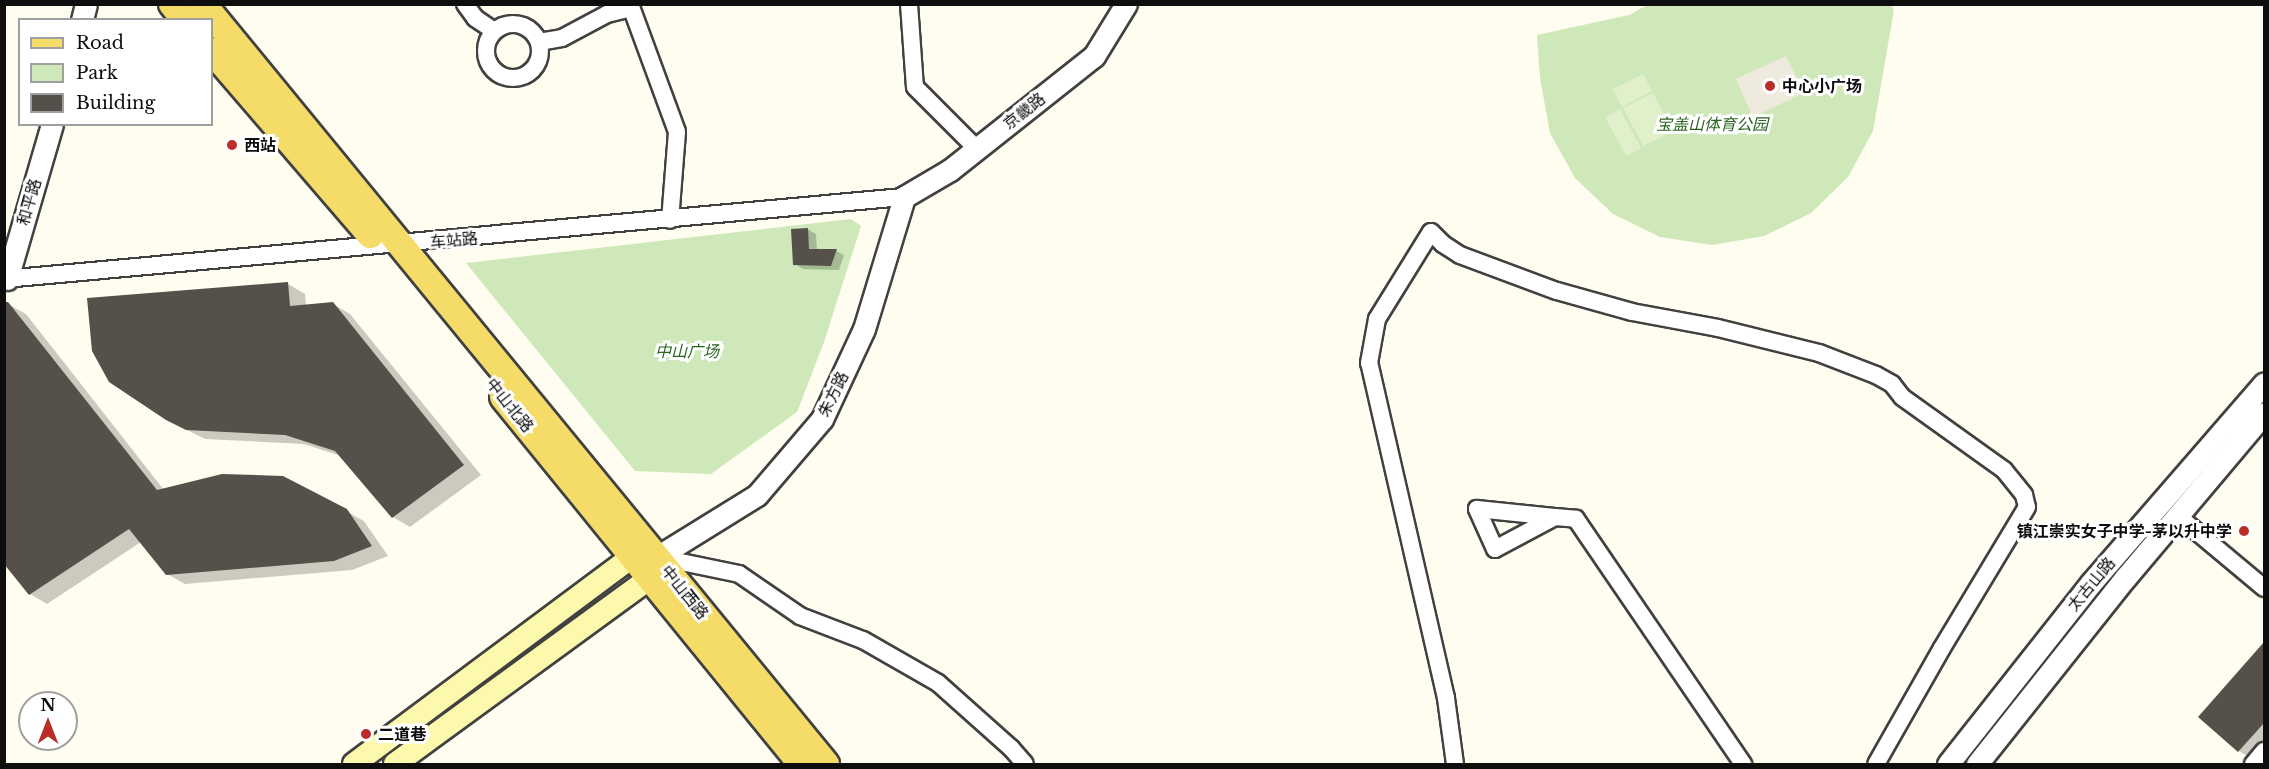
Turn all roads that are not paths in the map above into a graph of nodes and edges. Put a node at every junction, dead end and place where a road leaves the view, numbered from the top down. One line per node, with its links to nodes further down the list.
1 (172, 4): 7 (main road)
2 (203, 4): 15 (main road, 中山北路)
3 (465, 4): 8 (street)
4 (909, 4): 12 (street)
5 (1126, 4): 12 (street, 京畿路)
6 (630, 6): 9 (street); 14 (street)
7 (182, 18)
8 (495, 31): 9 (street); 9 (street)
9 (539, 42)
10 (213, 52): 15 (main road, 中山北路)
11 (51, 126): 16 (street, 和平路)
12 (976, 148): 13 (street, 京畿路)
13 (904, 197): 14 (street, 车站路); 22 (street, 朱方路)
14 (670, 220): 15 (street, 车站路)
15 (390, 246): 16 (street, 车站路); 19 (main road, 中山北路); 22 (main road, 中山北路)
16 (6, 279)
17 (2265, 383): 33 (street, 太古山路)
18 (2265, 413): 20 (street, 太古山路)
19 (544, 419): 22 (main road, 中山西路)
20 (2178, 516): 23 (street); 34 (street, 太古山路)
21 (1555, 517): 31 (street)
22 (650, 561): 25 (main road, 朱方路); 26 (main road, 朱方路); 27 (main road, 中山北路); 28 (main road, 中山西路); 29 (street)
23 (2265, 588)
24 (2265, 751): 35 (street)
25 (354, 765)
26 (395, 765)
27 (801, 765)
28 (826, 765)
29 (1025, 765)
30 (1455, 765): 32 (street)
31 (1743, 765)
32 (1876, 765)
33 (1948, 765)
34 (1977, 765)
35 (2253, 765)

